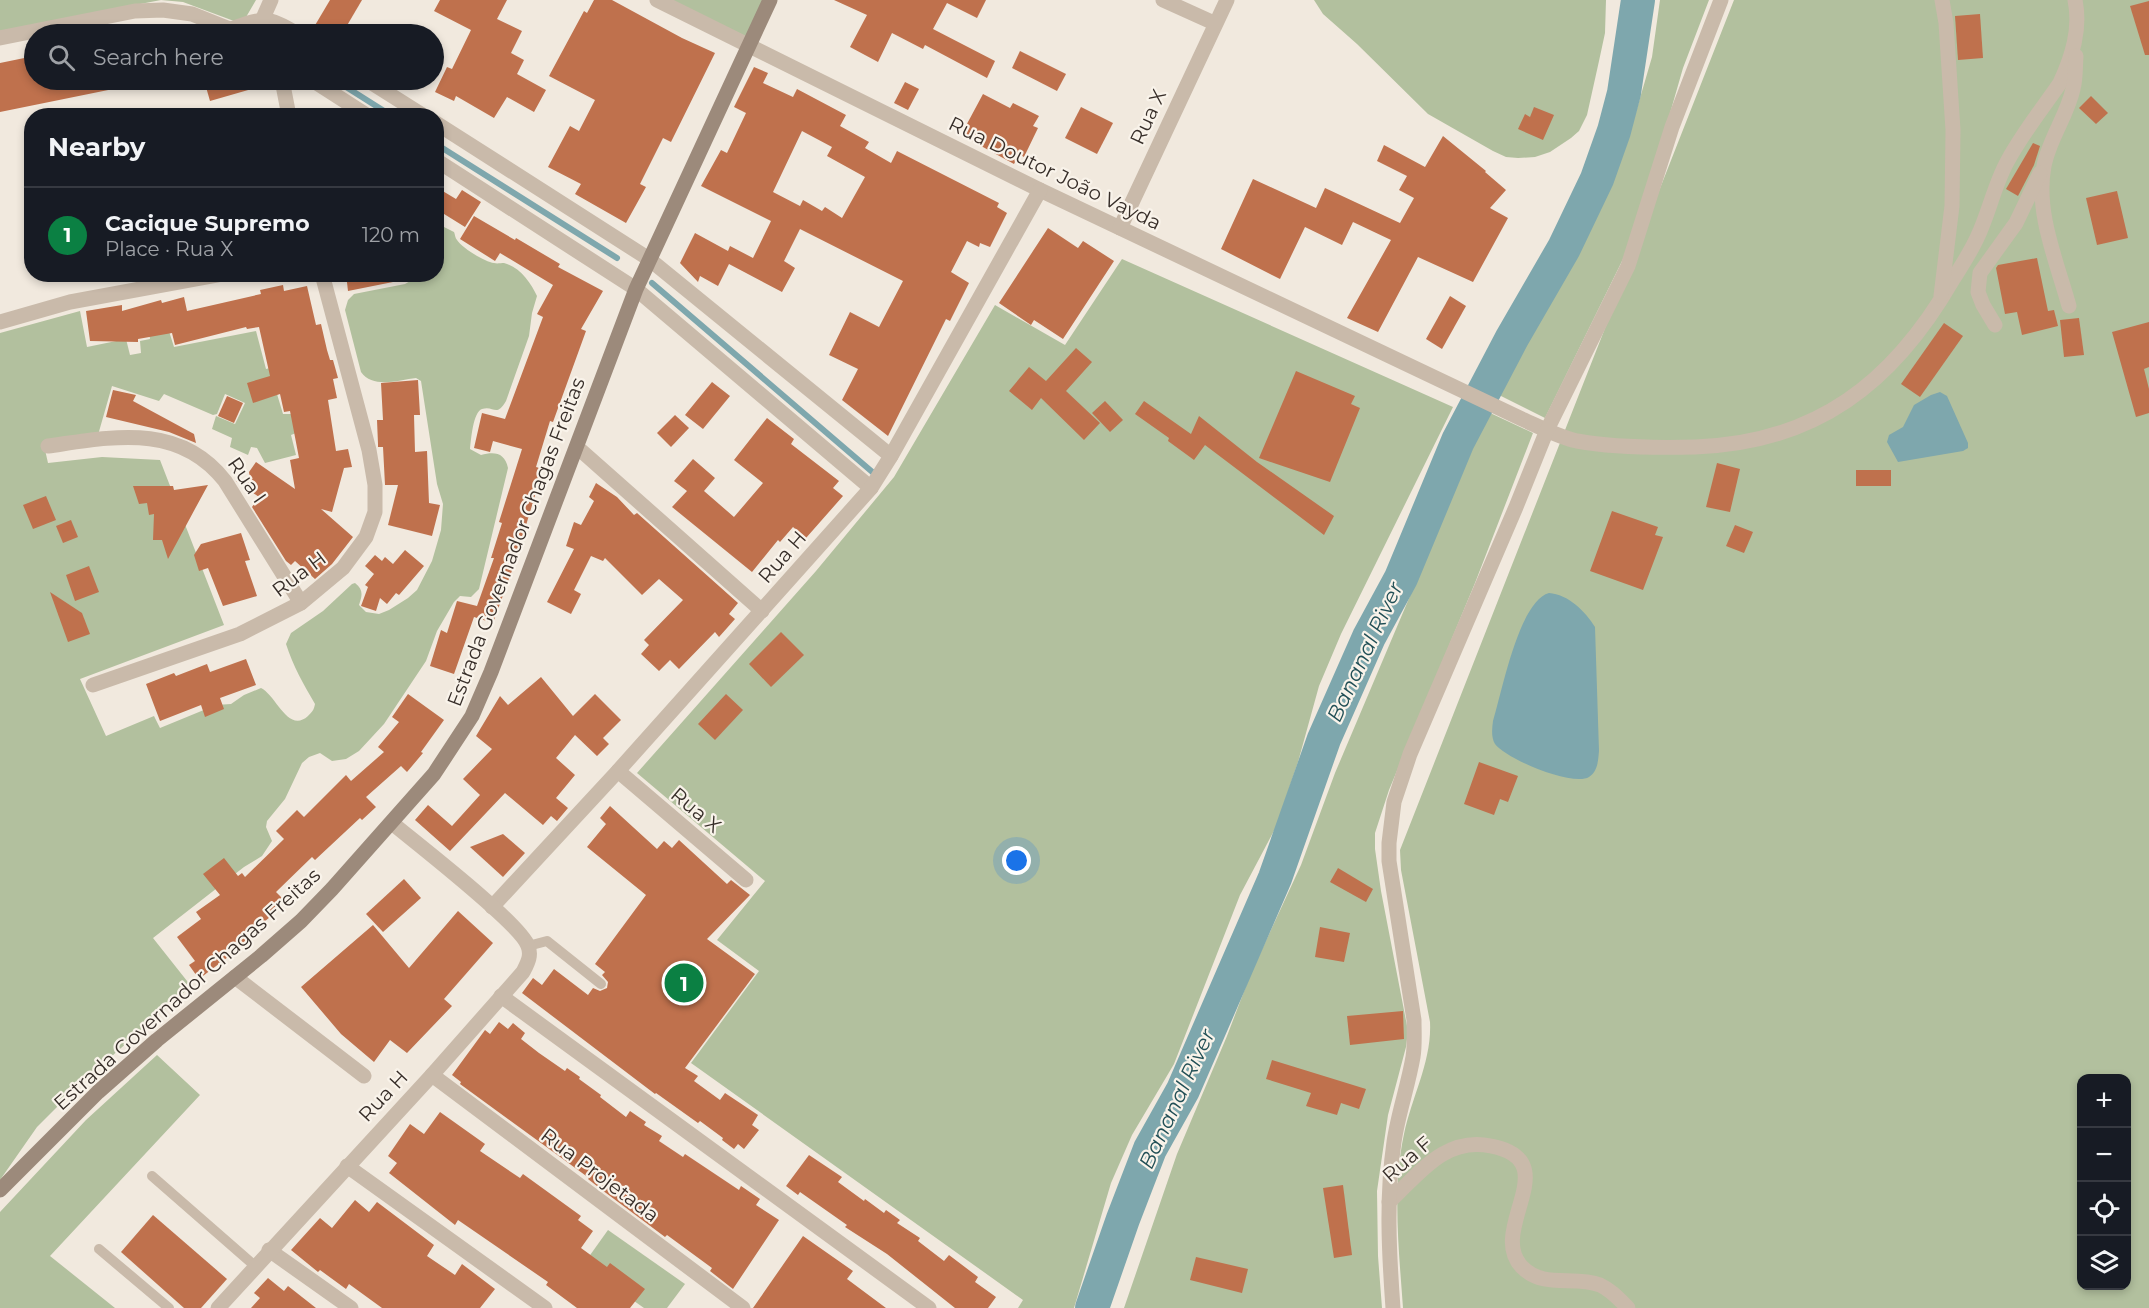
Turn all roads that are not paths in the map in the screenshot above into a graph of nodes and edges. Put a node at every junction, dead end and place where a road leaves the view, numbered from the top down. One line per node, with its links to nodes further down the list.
1 (271, 0): 9 (street)
2 (657, 0): 19 (street, Rua Doutor João Vayda)
3 (770, 0): 19 (main road, Estrada Governador Chagas Freitas)
4 (1163, 0): 10 (street)
5 (1227, 0): 10 (street, Rua X)
6 (1721, 0): 39 (street)
7 (1942, 0): 35 (street)
8 (2074, 0): 16 (street)
9 (262, 18): 13 (street); 14 (street); 15 (street)
10 (1214, 23): 30 (street, Rua X)
11 (73, 24): 12 (street)
12 (216, 24)
13 (251, 24)
14 (260, 24)
15 (273, 24)
16 (2077, 29): 28 (street); 35 (street, Rua Doutor João Vayda)
17 (24, 33): 18 (street)
18 (0, 38)
19 (748, 44): 29 (street, Rua Doutor João Vayda); 31 (main road, Estrada Governador Chagas Freitas)
20 (284, 90): 23 (street)
21 (328, 90): 24 (street)
22 (384, 90): 25 (street)
23 (287, 108)
24 (356, 108)
25 (412, 108)
26 (444, 128): 31 (street)
27 (444, 165): 34 (street)
28 (2044, 165): 36 (street); 38 (street)
29 (1040, 190): 30 (street, Rua Doutor João Vayda); 42 (street, Rua H)
30 (1120, 228): 39 (street, Rua Doutor João Vayda)
31 (649, 259): 34 (main road, Estrada Governador Chagas Freitas); 42 (street)
32 (179, 282): 37 (street)
33 (324, 282): 44 (street, Rua H)
34 (636, 289): 41 (main road, Estrada Governador Chagas Freitas); 43 (street)
35 (1940, 303): 39 (street, Rua Doutor João Vayda)
36 (2069, 306)
37 (0, 322)
38 (1995, 325)
39 (1547, 430): 60 (street)
40 (48, 446): 44 (street, Rua I)
41 (577, 447): 45 (street); 48 (main road, Estrada Governador Chagas Freitas)
42 (891, 456): 43 (street, Rua H)
43 (871, 488): 45 (street, Rua H)
44 (301, 603): 46 (street, Rua H)
45 (762, 610): 47 (street, Rua H)
46 (93, 686)
47 (618, 771): 49 (street, Rua X); 50 (street, Rua H)
48 (392, 823): 50 (street); 52 (main road, Estrada Governador Chagas Freitas)
49 (746, 880)
50 (492, 907): 51 (street)
51 (528, 946): 53 (lane); 54 (street, Rua H)
52 (236, 977): 56 (street); 59 (main road, Estrada Governador Chagas Freitas)
53 (601, 984)
54 (501, 996): 55 (street, Rua H); 69 (street)
55 (432, 1075): 57 (street, Rua H); 68 (street, Rua Projetada)
56 (364, 1076)
57 (347, 1166): 62 (street, Rua H); 67 (street)
58 (152, 1176): 63 (lane)
59 (0, 1190)
60 (1389, 1202): 70 (street); 71 (street, Rua F)
61 (99, 1249): 64 (lane)
62 (270, 1250): 63 (street, Rua H); 66 (street)
63 (255, 1266): 65 (street, Rua H)
64 (169, 1308)
65 (218, 1308)
66 (351, 1308)
67 (545, 1308)
68 (743, 1308)
69 (928, 1308)
70 (1393, 1308)
71 (1628, 1308)

